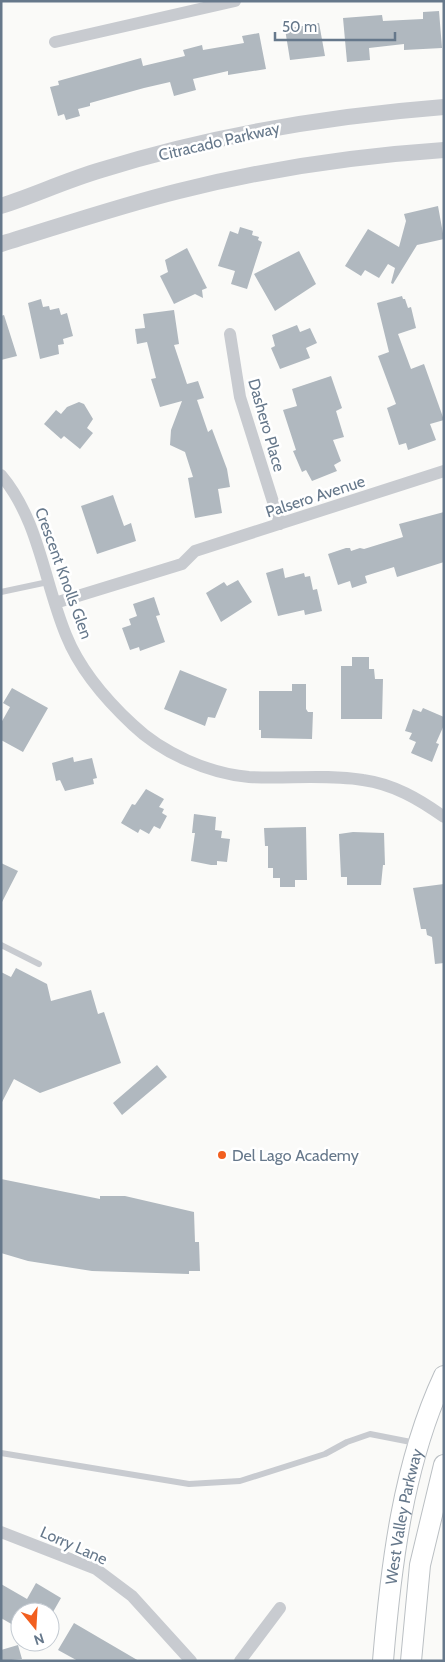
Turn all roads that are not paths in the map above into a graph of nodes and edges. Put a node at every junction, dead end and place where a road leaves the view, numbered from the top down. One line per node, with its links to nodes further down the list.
1 (235, 1): 2 (street)
2 (205, 4): 3 (street)
3 (55, 42)
4 (444, 107): 6 (street, Citracado Parkway)
5 (444, 150): 7 (street)
6 (1, 206)
7 (1, 244)
8 (230, 334): 11 (street, Dashero Place)
9 (444, 471): 11 (street, Palsero Avenue)
10 (1, 475): 12 (street, Crescent Knolls Glen)
11 (280, 524): 14 (street, Palsero Avenue)
12 (48, 582): 13 (lane); 14 (street, Crescent Knolls Glen)
13 (1, 592)
14 (55, 604): 15 (street, Crescent Knolls Glen)
15 (444, 817)
16 (1, 945): 17 (lane)
17 (39, 964)
18 (444, 1376): 19 (main road, West Valley Parkway)
19 (420, 1444): 20 (lane); 26 (main road, West Valley Parkway)
20 (1, 1453)
21 (444, 1465): 27 (main road, West Valley Parkway)
22 (1, 1532): 24 (street, Lorry Lane)
23 (280, 1608): 25 (street)
24 (191, 1661)
25 (240, 1661)
26 (383, 1661)
27 (411, 1661)

